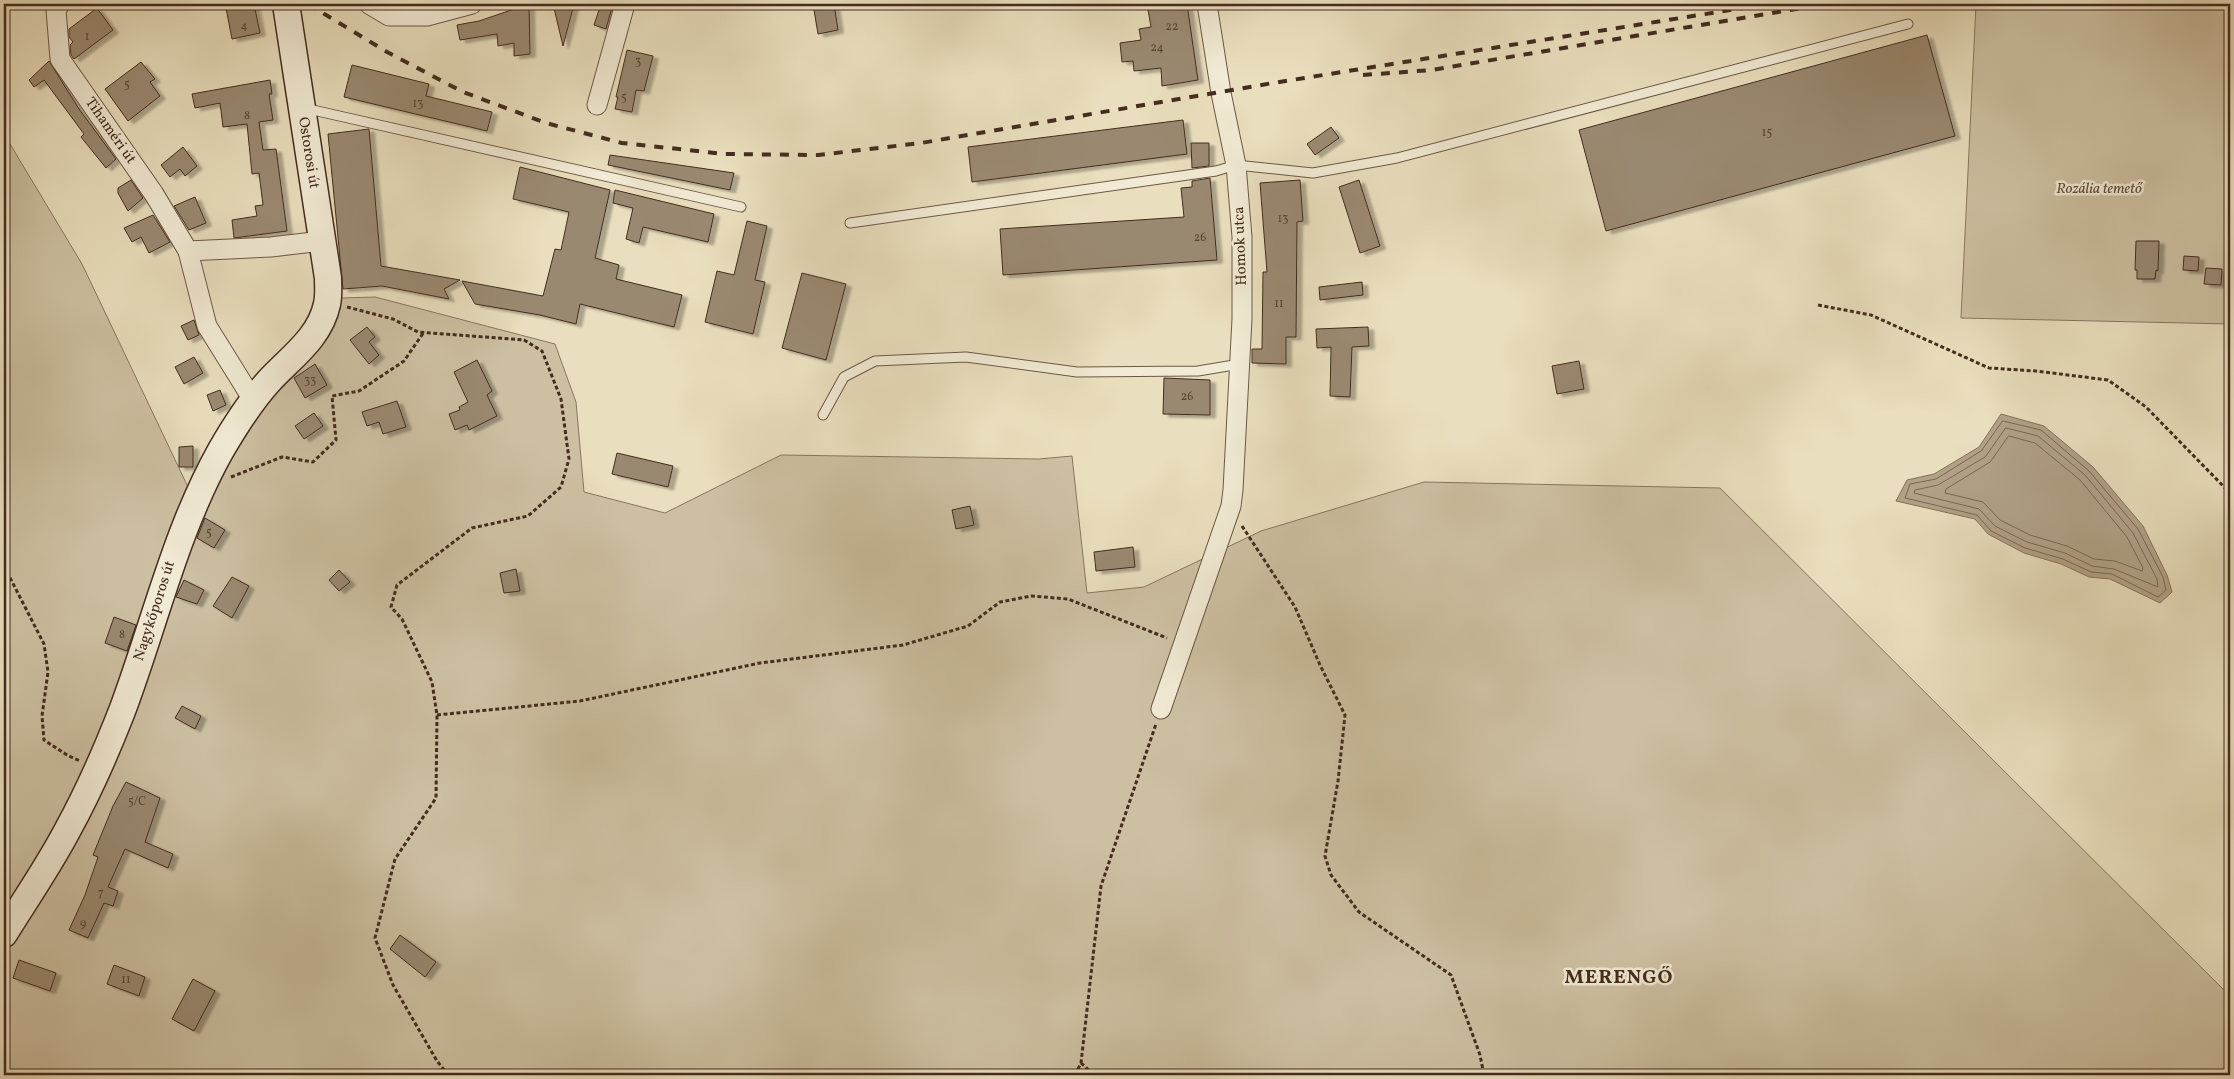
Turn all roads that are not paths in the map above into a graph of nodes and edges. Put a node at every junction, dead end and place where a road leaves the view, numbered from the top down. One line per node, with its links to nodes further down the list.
1 (60, 4): 14 (street, Tihaméri út)
2 (286, 4): 9 (main road, Ostorosi út)
3 (369, 4): 4 (street)
4 (472, 4)
5 (625, 4): 8 (street)
6 (1207, 4): 10 (street, Homok utca)
7 (1908, 24): 10 (lane)
8 (597, 105)
9 (301, 107): 11 (lane); 13 (main road, Ostorosi út)
10 (1236, 165): 12 (lane); 16 (street, Homok utca)
11 (741, 207)
12 (850, 223)
13 (322, 241): 14 (street); 15 (main road, Ostorosi út)
14 (188, 251): 17 (street, Tihaméri út)
15 (328, 303): 17 (main road, Nagykőporos út)
16 (1240, 364): 18 (lane); 19 (street, Homok utca)
17 (253, 400): 20 (main road, Nagykőporos út)
18 (823, 415)
19 (1161, 709)
20 (4, 934)

